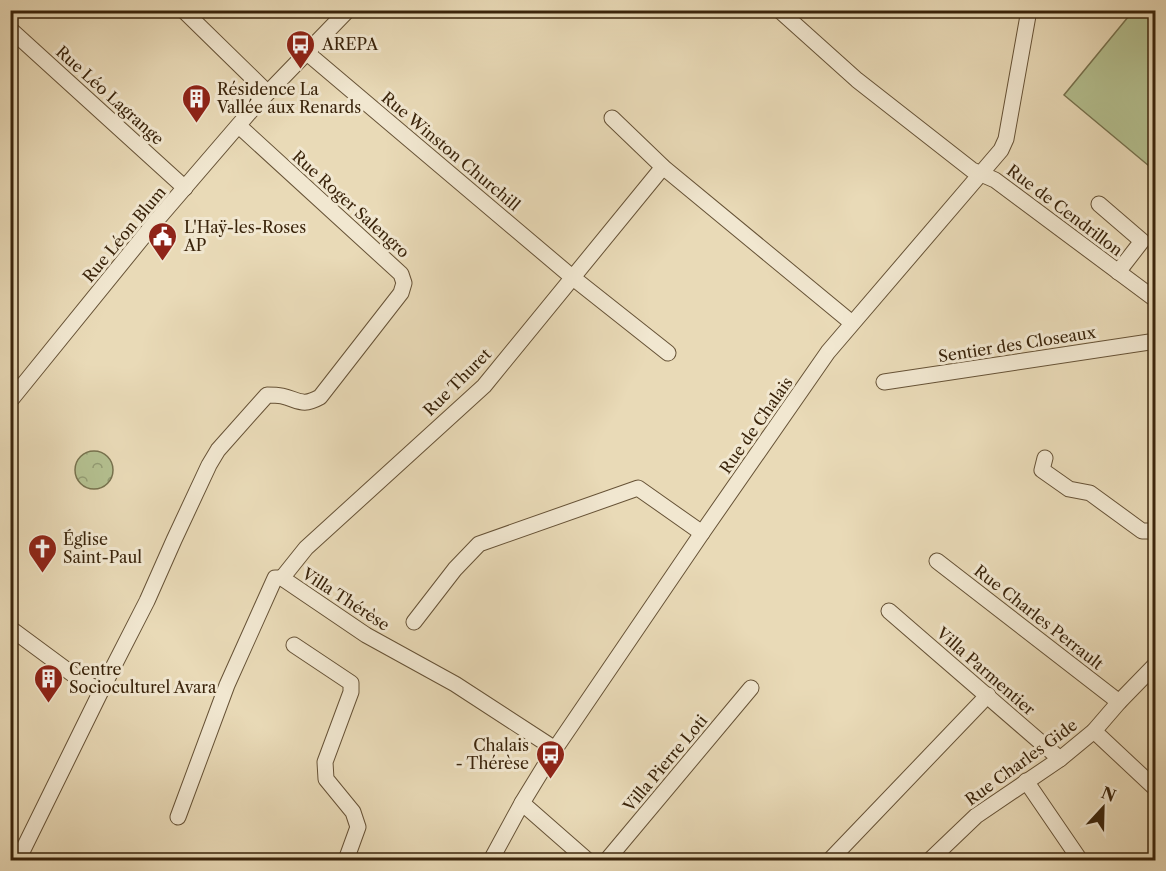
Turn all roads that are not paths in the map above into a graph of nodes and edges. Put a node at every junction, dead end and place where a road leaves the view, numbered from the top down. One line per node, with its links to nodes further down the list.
1 (183, 10): 7 (street)
2 (348, 10): 6 (street, Rue Léon Blum)
3 (779, 10): 11 (street, Rue de Cendrillon)
4 (1029, 10): 11 (street, Rue de Chalais)
5 (10, 29): 12 (street, Rue Léo Lagrange)
6 (306, 52): 7 (street, Rue Léon Blum); 15 (street, Rue Winston Churchill)
7 (267, 92): 9 (street, Rue Léon Blum)
8 (612, 118): 10 (street)
9 (238, 126): 12 (street, Rue Léon Blum); 33 (street, Rue Roger Salengro)
10 (663, 167): 15 (street, Rue Thuret); 17 (street)
11 (981, 174): 14 (street, Rue de Cendrillon); 17 (street, Rue de Chalais)
12 (185, 188): 21 (street, Rue Léon Blum)
13 (1099, 204): 14 (street)
14 (1118, 272): 16 (street, Rue de Cendrillon)
15 (572, 277): 19 (street, Rue Winston Churchill); 26 (street, Rue Thuret)
16 (1155, 300)
17 (852, 323): 24 (street, Rue de Chalais)
18 (1155, 342): 20 (street, Sentier des Closeaux)
19 (668, 353)
20 (884, 382)
21 (10, 401)
22 (1045, 458): 23 (street)
23 (1155, 529)
24 (702, 533): 28 (street); 37 (street, Rue de Chalais)
25 (937, 561): 35 (street, Rue Charles Perrault)
26 (282, 578): 37 (street, Villa Thérèse); 42 (street, Villa Thérèse)
27 (889, 611): 34 (street, Villa Parmentier)
28 (414, 622)
29 (10, 628): 33 (street)
30 (294, 645): 44 (street)
31 (1155, 664): 35 (street, Rue Charles Gide)
32 (752, 688): 47 (street, Villa Pierre Loti)
33 (101, 691): 43 (street)
34 (988, 695): 38 (street, Villa Parmentier); 48 (street)
35 (1119, 702): 36 (street, Rue Charles Gide)
36 (1094, 731): 38 (street, Rue Charles Gide); 40 (street)
37 (555, 749): 41 (street, Rue de Chalais)
38 (1060, 759): 39 (street, Rue Charles Gide)
39 (1026, 781): 49 (street, Rue Charles Gide); 50 (street)
40 (1155, 789)
41 (522, 803): 45 (street, Rue de Chalais); 46 (street)
42 (178, 818)
43 (18, 861)
44 (346, 861)
45 (491, 861)
46 (586, 861)
47 (607, 861)
48 (830, 861)
49 (930, 861)
50 (1080, 861)

